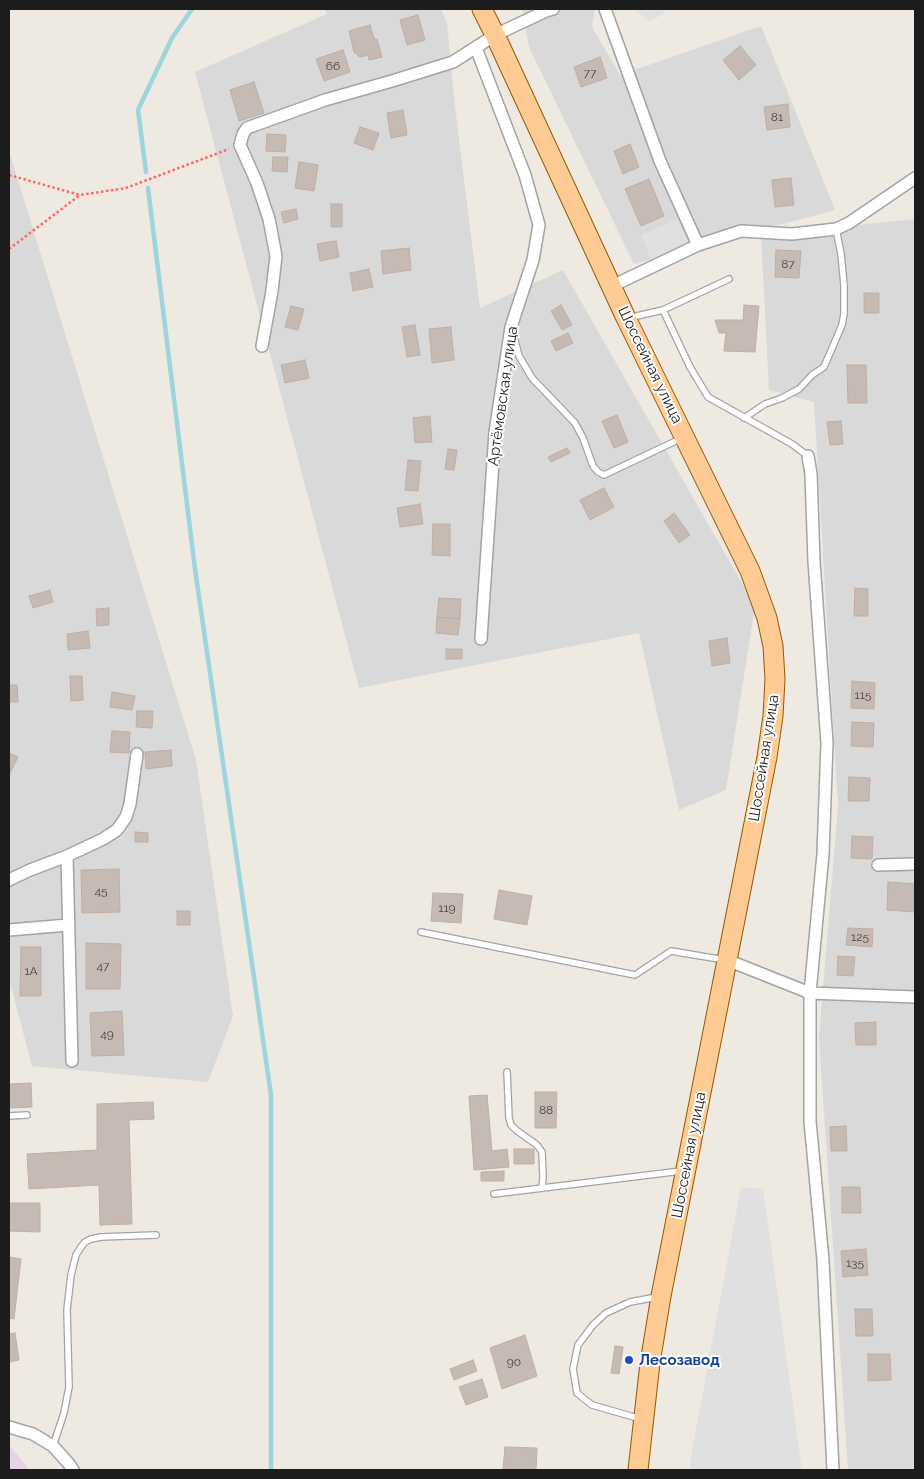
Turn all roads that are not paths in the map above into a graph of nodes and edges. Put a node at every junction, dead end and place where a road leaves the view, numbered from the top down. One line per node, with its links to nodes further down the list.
1 (482, 9): 4 (main road, Шоссейная улица)
2 (554, 9): 4 (street)
3 (604, 9): 8 (street)
4 (495, 35): 5 (street); 10 (main road, Шоссейная улица)
5 (476, 48): 13 (street, Артёмовская улица); 14 (street)
6 (915, 178): 7 (street)
7 (836, 229): 8 (street); 15 (lane)
8 (698, 245): 10 (street)
9 (729, 279): 11 (lane)
10 (612, 286): 12 (main road, Шоссейная улица)
11 (663, 310): 12 (lane); 15 (lane)
12 (626, 318): 16 (main road, Шоссейная улица)
13 (511, 327): 16 (lane); 18 (street, Артёмовская улица)
14 (262, 346)
15 (744, 418): 17 (lane)
16 (684, 438): 27 (main road, Шоссейная улица)
17 (808, 456): 28 (street)
18 (481, 639)
19 (137, 754): 20 (street)
20 (68, 856): 23 (street); 24 (street)
21 (915, 864): 22 (street)
22 (878, 865)
23 (9, 880)
24 (68, 925): 25 (street); 30 (street)
25 (9, 930)
26 (421, 932): 27 (lane)
27 (727, 960): 28 (street); 34 (main road, Шоссейная улица)
28 (810, 993): 29 (street); 44 (street)
29 (915, 998)
30 (72, 1061)
31 (507, 1072): 35 (lane)
32 (27, 1115): 33 (lane)
33 (9, 1116)
34 (686, 1171): 35 (lane); 38 (main road, Шоссейная улица)
35 (542, 1188): 36 (lane)
36 (494, 1194)
37 (156, 1235): 41 (lane)
38 (661, 1296): 39 (main road, Шоссейная улица); 39 (lane)
39 (643, 1420): 43 (main road, Шоссейная улица)
40 (9, 1427): 41 (street)
41 (53, 1446): 42 (street)
42 (73, 1470)
43 (638, 1470)
44 (833, 1470)

